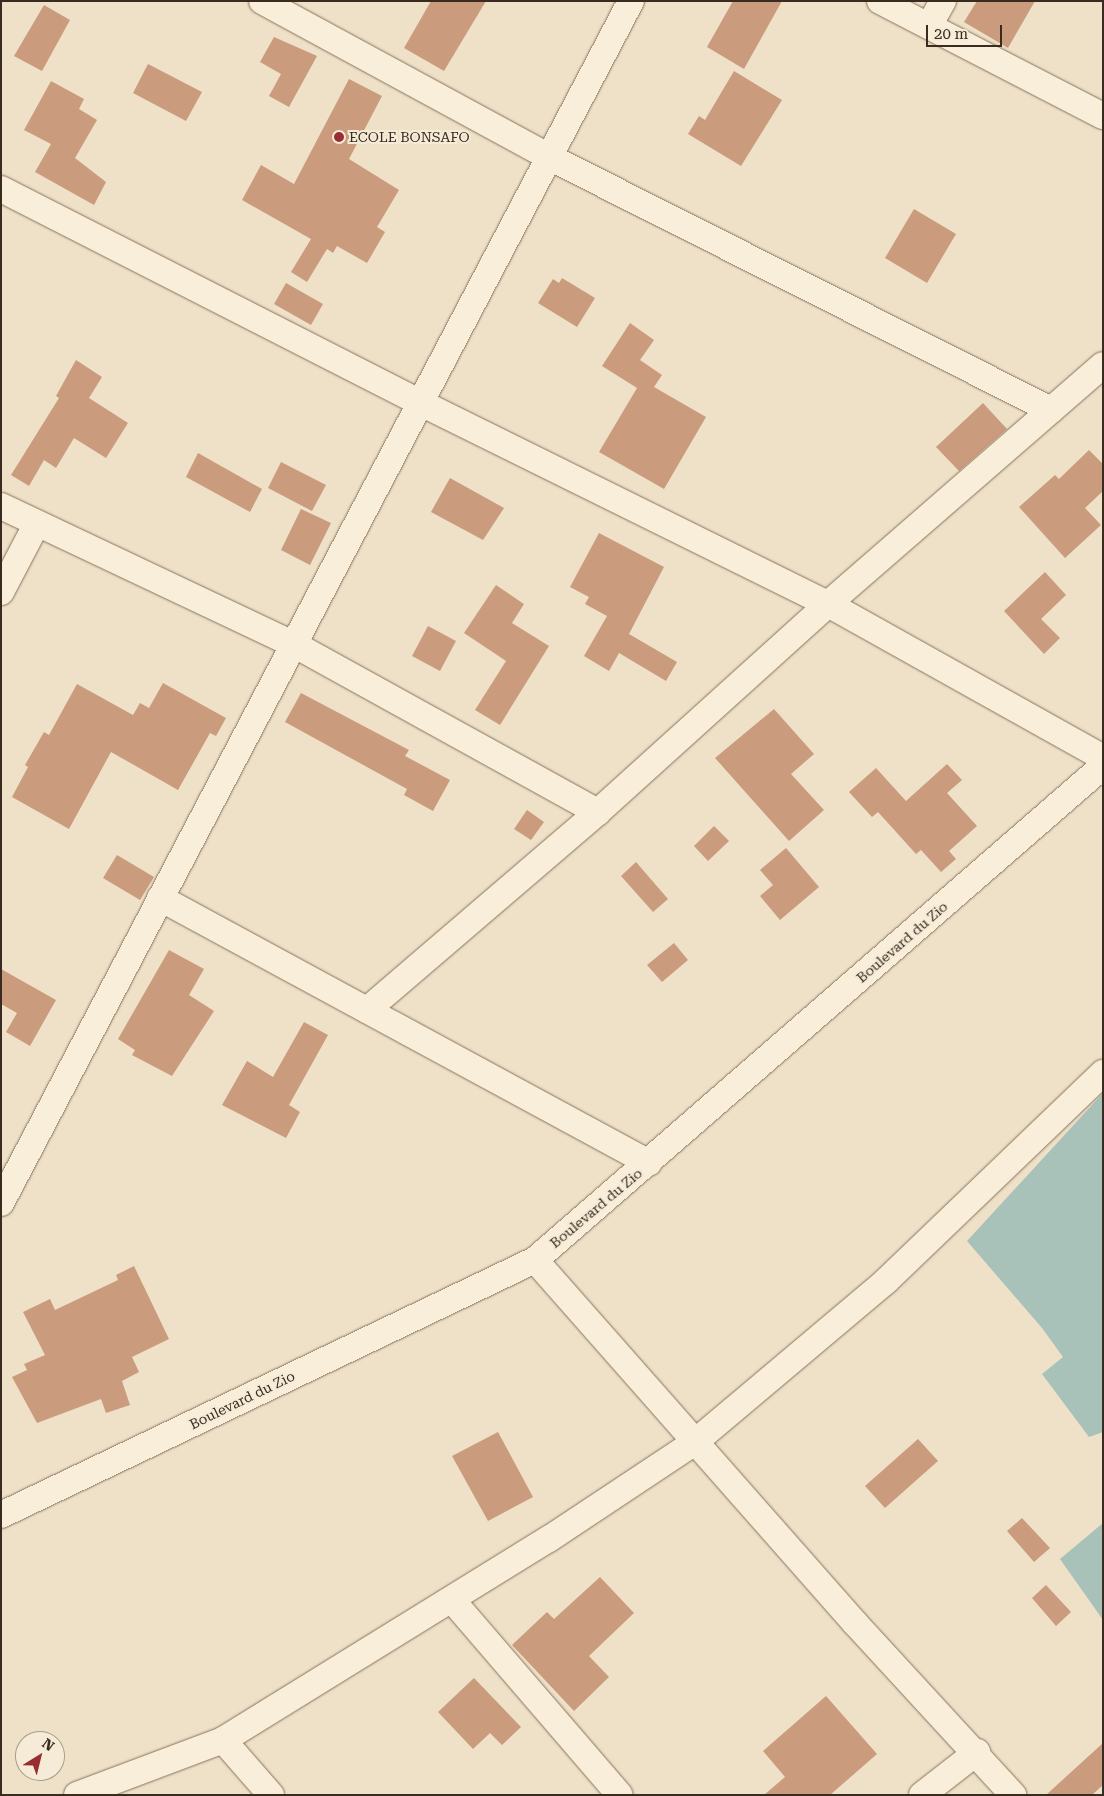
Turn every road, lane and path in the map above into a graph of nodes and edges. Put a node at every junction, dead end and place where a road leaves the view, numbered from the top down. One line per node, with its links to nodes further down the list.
1 (262, 1): 7 (street)
2 (631, 1): 7 (street)
3 (880, 1): 5 (street)
4 (943, 1): 5 (street)
5 (929, 26): 6 (street)
6 (1103, 116)
7 (549, 157): 10 (street); 11 (street)
8 (1, 189): 10 (street)
9 (1103, 365): 11 (street)
10 (419, 402): 15 (street); 16 (street)
11 (1051, 410): 15 (street)
12 (1, 506): 13 (street)
13 (36, 525): 14 (street); 16 (street)
14 (1, 592)
15 (828, 604): 17 (street); 19 (street)
16 (295, 646): 19 (street); 20 (street)
17 (1103, 758)
18 (1103, 766): 23 (street, Boulevard du Zio)
19 (598, 812): 21 (street)
20 (160, 898): 21 (street); 24 (street)
21 (367, 1010): 23 (street)
22 (1103, 1073): 26 (street)
23 (649, 1163): 25 (street, Boulevard du Zio)
24 (1, 1203)
25 (535, 1260): 26 (street); 27 (street, Boulevard du Zio)
26 (695, 1442): 28 (street); 30 (street)
27 (1, 1515)
28 (452, 1600): 29 (street); 33 (street)
29 (224, 1740): 31 (street); 32 (street)
30 (976, 1752): 34 (street); 35 (street)
31 (77, 1795)
32 (271, 1795)
33 (620, 1795)
34 (922, 1795)
35 (1013, 1795)

